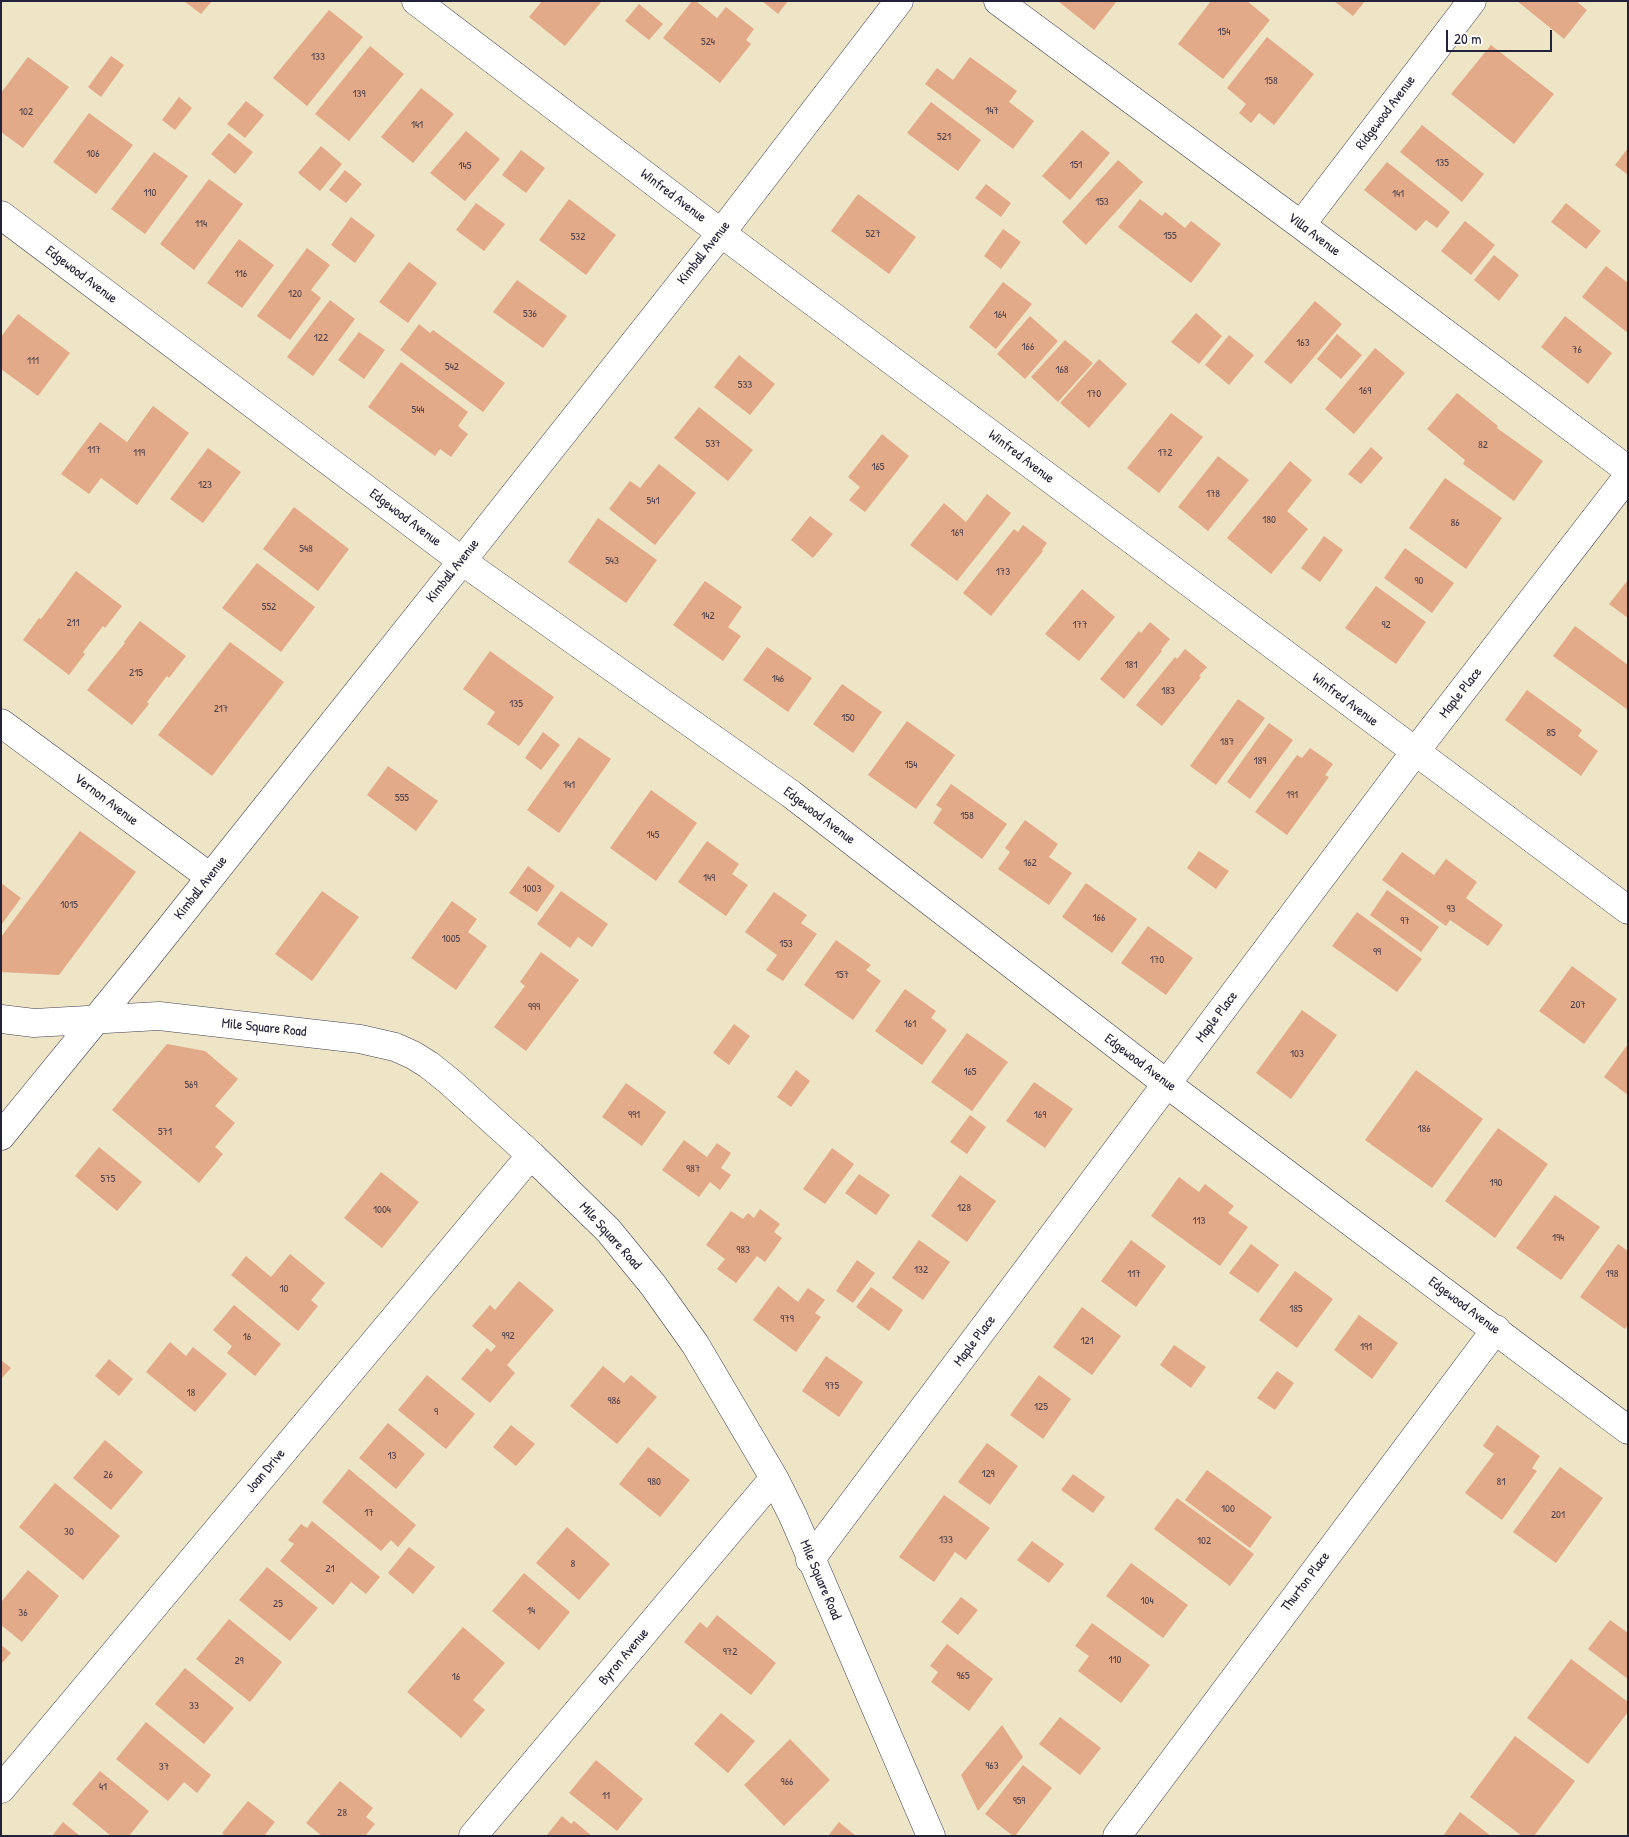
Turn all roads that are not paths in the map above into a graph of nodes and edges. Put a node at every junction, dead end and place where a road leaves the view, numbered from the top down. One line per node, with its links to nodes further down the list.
1 (416, 1): 7 (street, Winfred Avenue)
2 (900, 1): 7 (street, Kimball Avenue)
3 (998, 1): 6 (street, Villa Avenue)
4 (1472, 1): 6 (street, Ridgewood Avenue)
5 (1, 215): 10 (street, Edgewood Avenue)
6 (1301, 225): 8 (street, Villa Avenue)
7 (721, 233): 10 (street, Kimball Avenue); 12 (street, Winfred Avenue)
8 (1628, 470)
9 (1628, 476): 12 (street, Maple Place)
10 (462, 561): 13 (street, Kimball Avenue); 17 (street, Edgewood Avenue)
11 (1, 723): 13 (street, Vernon Avenue)
12 (1415, 752): 14 (street, Winfred Avenue); 17 (street, Maple Place)
13 (210, 877): 16 (street, Kimball Avenue)
14 (1628, 910)
15 (1, 1019): 16 (street, Mile Square Road)
16 (96, 1019): 18 (street, Kimball Avenue); 19 (street, Mile Square Road)
17 (1167, 1084): 20 (street, Edgewood Avenue); 23 (street, Maple Place)
18 (1, 1136)
19 (531, 1155): 22 (street, Mile Square Road); 24 (street, Joan Drive)
20 (1496, 1329): 21 (street, Edgewood Avenue); 27 (street, Thurton Place)
21 (1628, 1430)
22 (774, 1478): 23 (street, Mile Square Road); 25 (street, Byron Avenue)
23 (810, 1560): 26 (street, Mile Square Road)
24 (1, 1789)
25 (473, 1836)
26 (931, 1836)
27 (1117, 1836)

